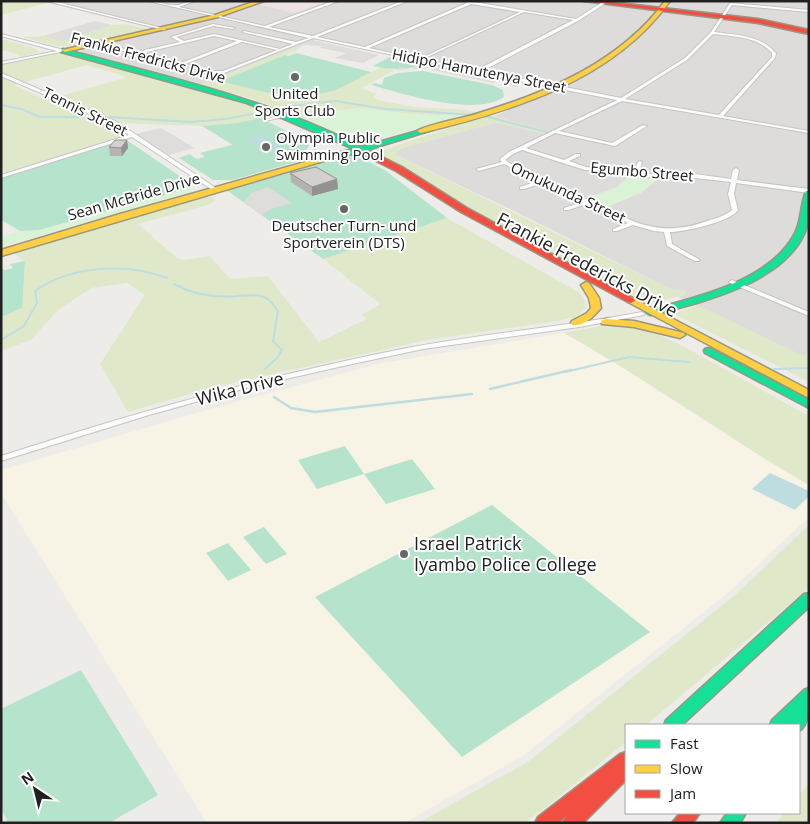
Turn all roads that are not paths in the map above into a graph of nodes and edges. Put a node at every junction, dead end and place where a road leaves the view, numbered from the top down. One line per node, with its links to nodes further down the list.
1 (48, 1): 20 (street)
2 (150, 1): 12 (street, Hidipo Hamutenya Street)
3 (193, 1): 12 (street)
4 (262, 1): 15 (main road)
5 (337, 1): 18 (street)
6 (406, 1): 25 (street)
7 (466, 1): 9 (street)
8 (586, 1): 10 (main road)
9 (472, 2): 13 (street); 30 (street)
10 (606, 2): 11 (main road); 17 (street)
11 (665, 6): 16 (main road); 41 (main road, Sean McBride Drive)
12 (175, 7): 15 (street, Hidipo Hamutenya Street)
13 (524, 11): 17 (street); 36 (street)
14 (809, 11): 16 (street, Omukunda Street)
15 (216, 16): 18 (street, Hidipo Hamutenya Street); 20 (main road)
16 (723, 17): 22 (main road); 23 (street, Omukunda Street)
17 (577, 20): 39 (street)
18 (264, 27): 25 (street, Hidipo Hamutenya Street)
19 (233, 28): 26 (street)
20 (164, 29): 34 (main road)
21 (244, 32): 29 (street)
22 (809, 32)
23 (712, 33): 42 (street, Omukunda Street); 44 (street)
24 (1, 35): 34 (street, Frankie Fredricks Drive)
25 (314, 38): 29 (street); 30 (street, Hidipo Hamutenya Street)
26 (184, 42): 27 (street); 31 (street)
27 (242, 42): 33 (street); 38 (street)
28 (144, 44): 31 (street)
29 (298, 44): 33 (street)
30 (366, 48): 36 (street, Hidipo Hamutenya Street)
31 (156, 49): 35 (street)
32 (119, 50): 35 (street)
33 (282, 50): 38 (street)
34 (63, 51): 37 (street); 43 (main road, Frankie Fredricks Drive)
35 (143, 53): 38 (street)
36 (421, 59): 39 (street, Hidipo Hamutenya Street)
37 (1, 63)
38 (180, 64)
39 (479, 71): 41 (street, Hidipo Hamutenya Street)
40 (1, 74): 50 (street, Tennis Street)
41 (556, 86): 42 (street, Hidipo Hamutenya Street); 47 (main road, Sean McBride Drive)
42 (622, 100): 44 (street, Hidipo Hamutenya Street); 48 (street, Omukunda Street)
43 (286, 115): 45 (street); 51 (main road, Frankie Fredricks Drive)
44 (720, 117): 49 (street, Hidipo Hamutenya Street)
45 (265, 120)
46 (645, 126): 48 (street)
47 (428, 130): 52 (main road, Sean McBride Drive); 54 (main road, Sean McBride Drive)
48 (555, 132): 53 (street, Omukunda Street)
49 (809, 132)
50 (133, 135): 64 (street); 68 (street, Tennis Street)
51 (338, 140): 52 (main road); 54 (main road, Frankie Fredricks Drive); 56 (main road)
52 (378, 143): 54 (main road, Sean McBride Drive)
53 (522, 148): 57 (street, Egumbo Street); 59 (street, Omukunda Street)
54 (357, 150): 56 (main road, Sean McBride Drive); 62 (main road, Sean McBride Drive); 78 (main road, Frankie Fredericks Drive); 79 (main road, Frankie Fredericks Drive)
55 (578, 155): 57 (street)
56 (327, 157): 62 (main road, Sean McBride Drive)
57 (564, 162): 63 (street, Egumbo Street)
58 (640, 162): 63 (street)
59 (504, 163): 60 (street); 65 (street, Omukunda Street)
60 (479, 169)
61 (736, 170): 66 (street)
62 (275, 173): 68 (main road, Sean McBride Drive)
63 (636, 174): 66 (street, Egumbo Street)
64 (1, 177)
65 (542, 181): 67 (street); 70 (street, Omukunda Street)
66 (734, 181): 69 (street, Egumbo Street); 74 (street, Omukunda Street)
67 (522, 188)
68 (216, 190): 75 (main road, Sean McBride Drive)
69 (809, 192): 77 (main road)
70 (587, 202): 71 (street); 72 (street, Omukunda Street)
71 (566, 209)
72 (633, 223): 73 (street); 74 (street, Omukunda Street)
73 (615, 230)
74 (667, 231): 76 (street)
75 (1, 253)
76 (697, 260)
77 (734, 283): 79 (main road); 80 (street)
78 (586, 285): 79 (main road, Frankie Fredericks Drive); 82 (main road)
79 (645, 312): 81 (street, Wika Drive); 82 (street, Wika Drive); 83 (main road, Frankie Fredericks Drive); 85 (main road, Frankie Fredericks Drive)
80 (809, 314)
81 (606, 322): 83 (main road); 84 (street, Wika Drive)
82 (576, 323): 84 (street, Wika Drive)
83 (680, 335): 86 (main road, Frankie Fredericks Drive)
84 (484, 338): 87 (street, Wika Drive)
85 (809, 395)
86 (809, 405)
87 (1, 459)
88 (809, 598): 91 (main road)
89 (809, 694): 92 (main road)
90 (809, 708): 93 (main road)
91 (673, 724)
92 (779, 724)
93 (799, 724)
94 (625, 761): 97 (main road)
95 (625, 770): 98 (main road)
96 (690, 814): 99 (main road)
97 (544, 823)
98 (571, 823)
99 (681, 823)

